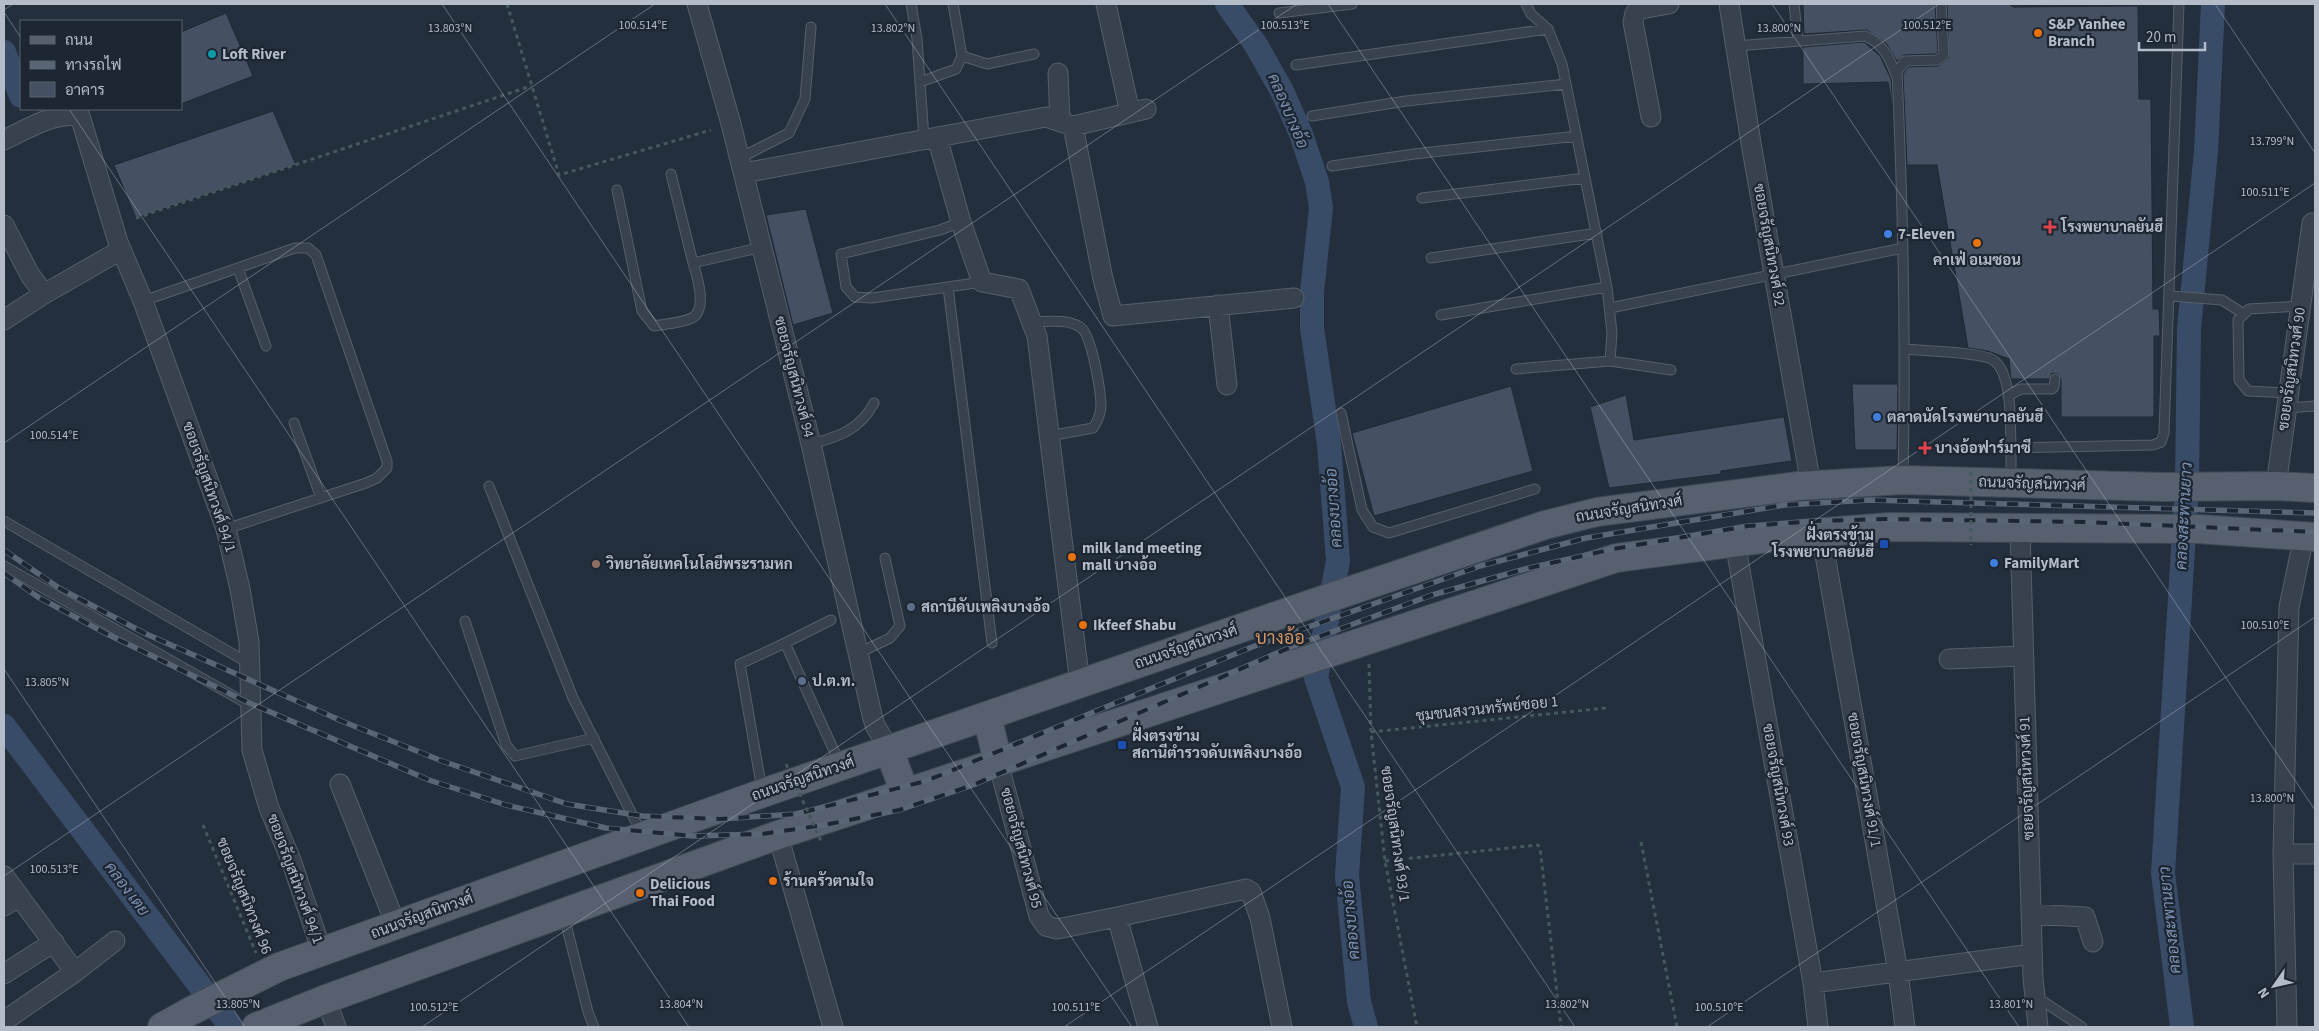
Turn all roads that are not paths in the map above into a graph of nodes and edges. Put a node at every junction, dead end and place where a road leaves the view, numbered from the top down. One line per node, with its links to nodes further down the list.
1 (697, 4): 30 (street, ซอยจรัญสนิทวงศ์ 94)
2 (911, 4): 22 (lane)
3 (953, 4): 18 (lane)
4 (1106, 4): 26 (street)
5 (1352, 4): 12 (lane)
6 (1526, 4): 14 (lane)
7 (1668, 4): 25 (street)
8 (1729, 4): 16 (street, ซอยจรัญสนิทวงศ์ 92)
9 (1794, 4): 15 (lane)
10 (1941, 4): 21 (lane)
11 (2180, 4): 51 (lane)
12 (1279, 13)
13 (811, 27): 30 (lane)
14 (1548, 29): 19 (lane); 23 (lane)
15 (1798, 41): 16 (lane); 21 (lane)
16 (1736, 46): 46 (street, ซอยจรัญสนิทวงศ์ 92)
17 (1034, 54): 18 (lane)
18 (962, 56): 22 (lane)
19 (1296, 65)
20 (1058, 73): 26 (street)
21 (1897, 78): 41 (lane)
22 (920, 82): 28 (lane)
23 (1566, 84): 24 (lane); 27 (lane)
24 (1312, 116)
25 (1651, 116)
26 (1067, 124): 28 (street); 54 (street)
27 (1577, 136): 31 (lane); 33 (lane)
28 (930, 138): 30 (street); 37 (street)
29 (4, 140): 42 (street, ซอยจรัญสนิทวงศ์ 94/1)
30 (742, 166): 40 (street, ซอยจรัญสนิทวงศ์ 94)
31 (1332, 166)
32 (672, 174): 44 (lane)
33 (1585, 178): 35 (lane); 39 (lane)
34 (617, 190): 44 (lane)
35 (1422, 198)
36 (2314, 220): 55 (street, ซอยจรัญสนิทวงศ์ 90)
37 (961, 222): 47 (street); 48 (lane)
38 (4, 225): 50 (street)
39 (1596, 233): 43 (lane); 49 (lane)
40 (762, 247): 44 (lane); 75 (street, ซอยจรัญสนิทวงศ์ 94)
41 (1903, 248): 46 (lane); 62 (lane)
42 (121, 250): 50 (street); 53 (street, ซอยจรัญสนิทวงศ์ 94/1)
43 (1431, 258)
44 (694, 263)
45 (238, 268): 53 (lane); 61 (lane); 84 (lane)
46 (1774, 274): 56 (lane); 79 (street, ซอยจรัญสนิทวงศ์ 92)
47 (982, 282): 48 (lane); 60 (street)
48 (948, 287): 96 (lane)
49 (1607, 288): 56 (lane); 58 (lane)
50 (44, 294): 59 (street)
51 (2170, 296): 57 (lane); 76 (lane)
52 (1294, 298): 54 (street)
53 (143, 301): 86 (street, ซอยจรัญสนิทวงศ์ 94/1)
54 (1218, 305): 67 (street)
55 (2301, 306): 57 (lane); 69 (street, ซอยจรัญสนิทวงศ์ 90)
56 (1610, 308): 63 (lane)
57 (2244, 314): 69 (lane)
58 (1441, 315)
59 (4, 320)
60 (1031, 322): 74 (street); 74 (lane)
61 (266, 346)
62 (1905, 349): 68 (lane); 77 (lane)
63 (1610, 361): 64 (lane); 65 (lane)
64 (1516, 369)
65 (1671, 370)
66 (2055, 379): 68 (lane)
67 (1227, 385)
68 (2008, 396): 76 (lane)
69 (2288, 400): 71 (lane); 81 (street, ซอยจรัญสนิทวงศ์ 90)
70 (874, 403): 75 (lane)
71 (2315, 406)
72 (1341, 413): 83 (lane)
73 (294, 423): 84 (lane)
74 (1049, 436): 101 (street)
75 (811, 444): 97 (street, ซอยจรัญสนิทวงศ์ 94)
76 (2011, 448): 78 (lane)
77 (1903, 480): 78 (main road, ถนนจรัญสนิทวงศ์); 79 (main road, ถนนจรัญสนิทวงศ์)
78 (2011, 483): 81 (main road, ถนนจรัญสนิทวงศ์)
79 (1811, 485): 101 (main road, ถนนจรัญสนิทวงศ์)
80 (489, 486): 104 (lane)
81 (2276, 486): 82 (main road, ถนนจรัญสนิทวงศ์)
82 (2315, 488)
83 (1535, 489)
84 (321, 498): 86 (lane)
85 (4, 521): 100 (lane)
86 (226, 529): 100 (street, ซอยจรัญสนิทวงศ์ 94/1)
87 (2020, 529): 88 (main road); 89 (main road); 98 (street, ซอยจรัญสนิทวงศ์ 91)
88 (1821, 532): 90 (main road); 127 (street, ซอยจรัญสนิทวงศ์ 91/1)
89 (2310, 537): 113 (street)
90 (1735, 542): 106 (main road); 129 (street, ซอยจรัญสนิทวงศ์ 93)
91 (885, 558): 97 (lane)
92 (4, 566): 102 (lane)
93 (831, 620): 95 (lane)
94 (465, 621): 104 (lane)
95 (785, 643): 107 (lane); 109 (lane)
96 (992, 643)
97 (857, 654): 105 (street, ซอยจรัญสนิทวงศ์ 94)
98 (2023, 656): 99 (street); 118 (street, ซอยจรัญสนิทวงศ์ 91)
99 (1949, 658)
100 (250, 664): 102 (street, ซอยจรัญสนิทวงศ์ 94/1)
101 (1080, 684): 103 (main road, ถนนจรัญสนิทวงศ์)
102 (251, 706): 124 (street, ซอยจรัญสนิทวงศ์ 94/1)
103 (986, 716): 105 (main road, ถนนจรัญสนิทวงศ์); 106 (main road)
104 (594, 738): 112 (lane)
105 (889, 750): 107 (main road, ถนนจรัญสนิทวงศ์); 110 (main road)
106 (998, 762): 110 (main road); 119 (street, ซอยจรัญสนิทวงศ์ 95)
107 (841, 766): 109 (main road, ถนนจรัญสนิทวงศ์)
108 (340, 784): 120 (street)
109 (763, 793): 112 (main road, ถนนจรัญสนิทวงศ์)
110 (904, 793): 111 (main road)
111 (778, 835): 117 (main road); 137 (street)
112 (643, 836): 120 (main road, ถนนจรัญสนิทวงศ์)
113 (2283, 854): 114 (street); 144 (street)
114 (2315, 854)
115 (4, 876): 116 (street)
116 (11, 901): 122 (street)
117 (563, 913): 131 (main road); 136 (lane)
118 (2031, 914): 123 (street); 125 (street, ซอยจรัญสนิทวงศ์ 91)
119 (1117, 917): 138 (street); 139 (street, ซอยจรัญสนิทวงศ์ 95)
120 (396, 925): 124 (main road, ถนนจรัญสนิทวงศ์)
121 (115, 940): 126 (street)
122 (54, 942): 126 (street); 128 (street)
123 (2093, 942)
124 (322, 952): 133 (main road, ถนนจรัญสนิทวงศ์)
125 (2032, 954): 127 (street); 130 (street, ซอยจรัญสนิทวงศ์ 91)
126 (75, 972): 132 (street)
127 (1898, 972): 129 (street); 141 (street, ซอยจรัญสนิทวงศ์ 91/1)
128 (4, 974)
129 (1813, 983): 140 (street, ซอยจรัญสนิทวงศ์ 93)
130 (2035, 996): 142 (street, ซอยจรัญสนิทวงศ์ 91); 143 (lane)
131 (326, 998): 134 (main road); 135 (street)
132 (4, 1021)
133 (162, 1027)
134 (256, 1027)
135 (336, 1027)
136 (594, 1027)
137 (833, 1027)
138 (1148, 1027)
139 (1282, 1027)
140 (1818, 1027)
141 (1905, 1027)
142 (2038, 1027)
143 (2082, 1027)
144 (2286, 1027)

